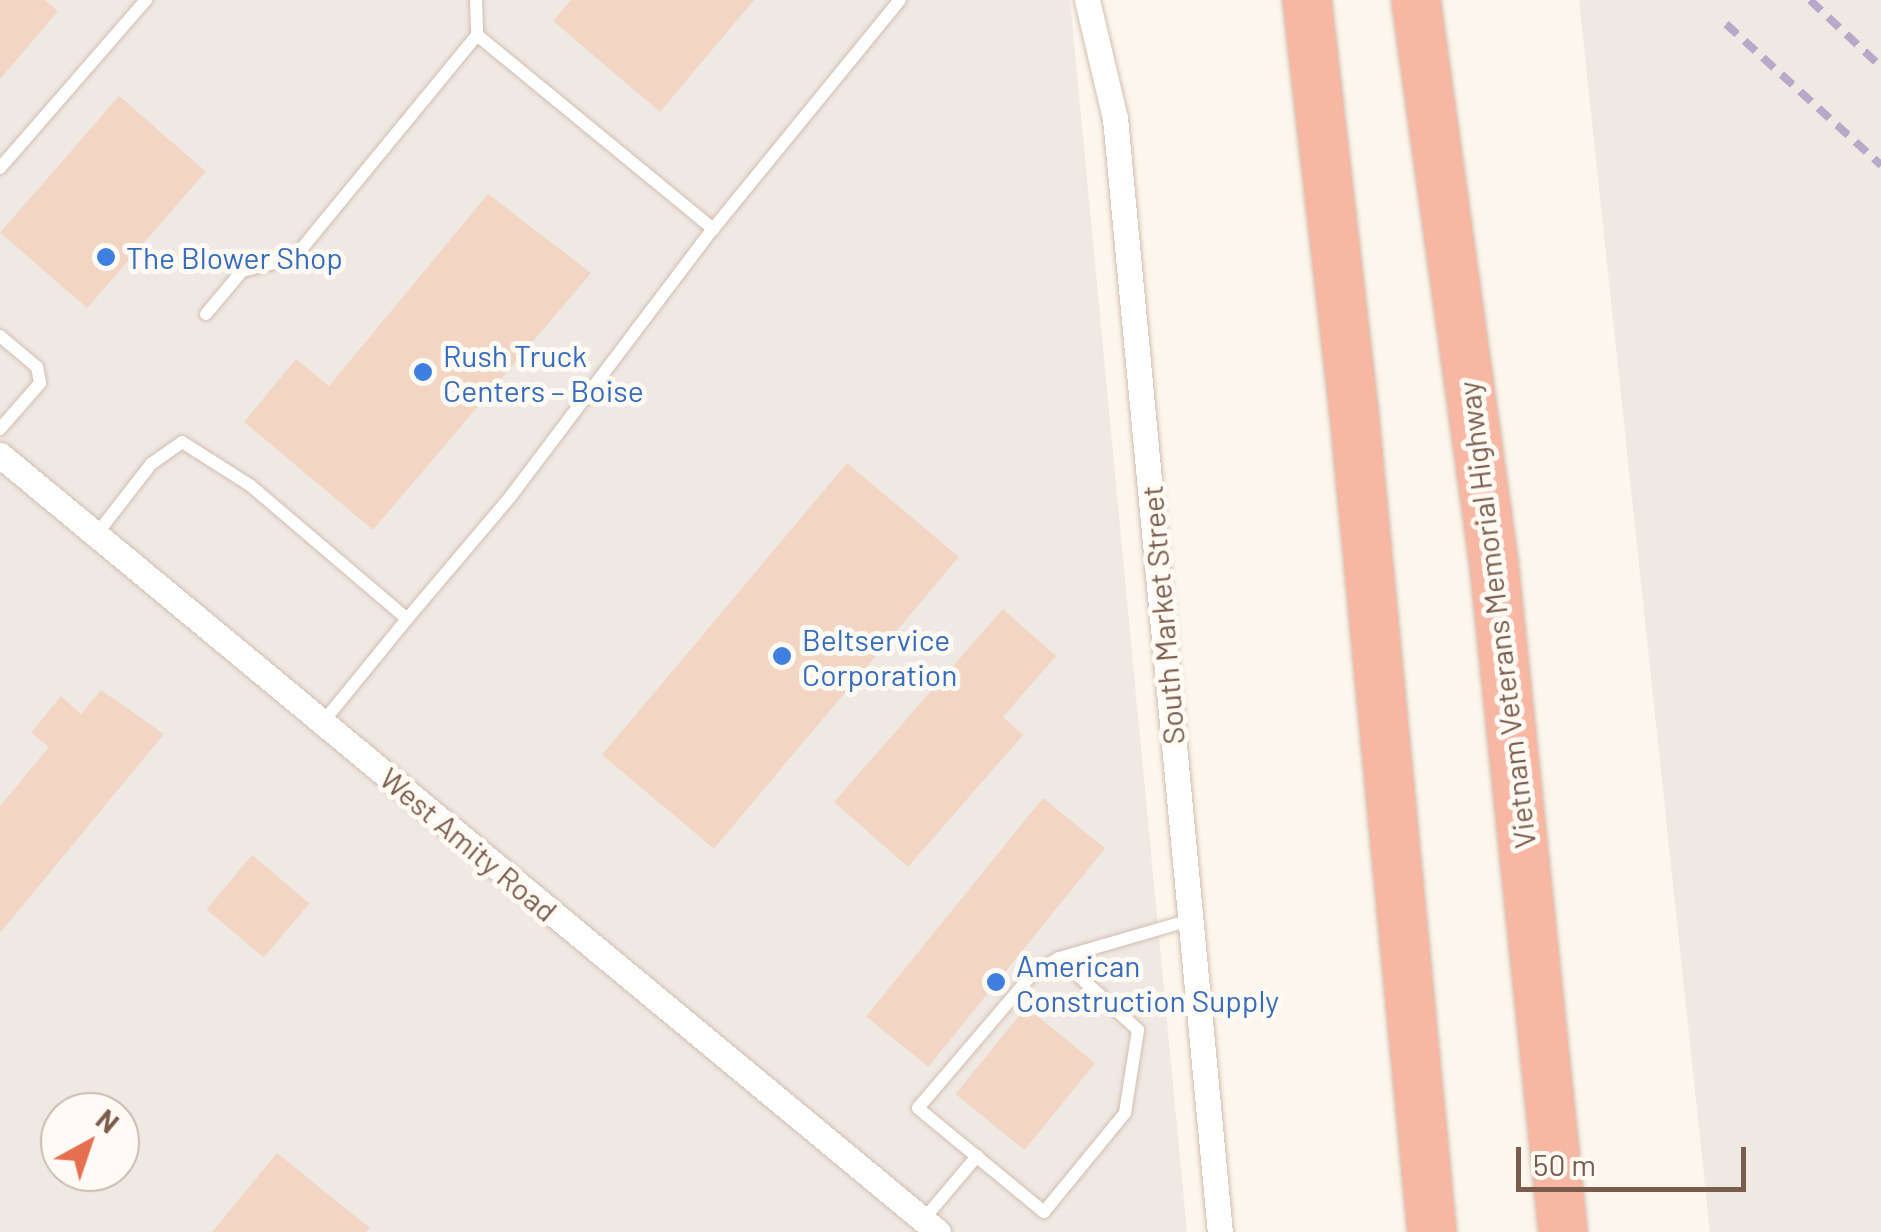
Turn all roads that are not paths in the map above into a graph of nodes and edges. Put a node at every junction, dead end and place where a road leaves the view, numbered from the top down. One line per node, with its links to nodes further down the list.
1 (146, 0): 8 (lane)
2 (476, 0): 7 (lane)
3 (900, 0): 9 (lane)
4 (1087, 0): 17 (street, South Market Street)
5 (1307, 0): 22 (highway)
6 (1416, 0): 23 (highway, Vietnam Veterans Memorial Highway)
7 (477, 35): 9 (lane); 10 (lane)
8 (0, 168)
9 (713, 229): 15 (lane)
10 (206, 314)
11 (0, 336): 12 (lane)
12 (0, 428)
13 (0, 456): 14 (street, West Amity Road)
14 (96, 535): 15 (lane); 16 (street, West Amity Road)
15 (407, 619): 16 (lane)
16 (322, 722): 20 (street, West Amity Road)
17 (1191, 920): 18 (lane); 21 (street, South Market Street)
18 (1058, 958): 19 (lane); 19 (lane)
19 (976, 1156): 20 (lane)
20 (931, 1226)
21 (1220, 1232)
22 (1432, 1232)
23 (1564, 1232)

